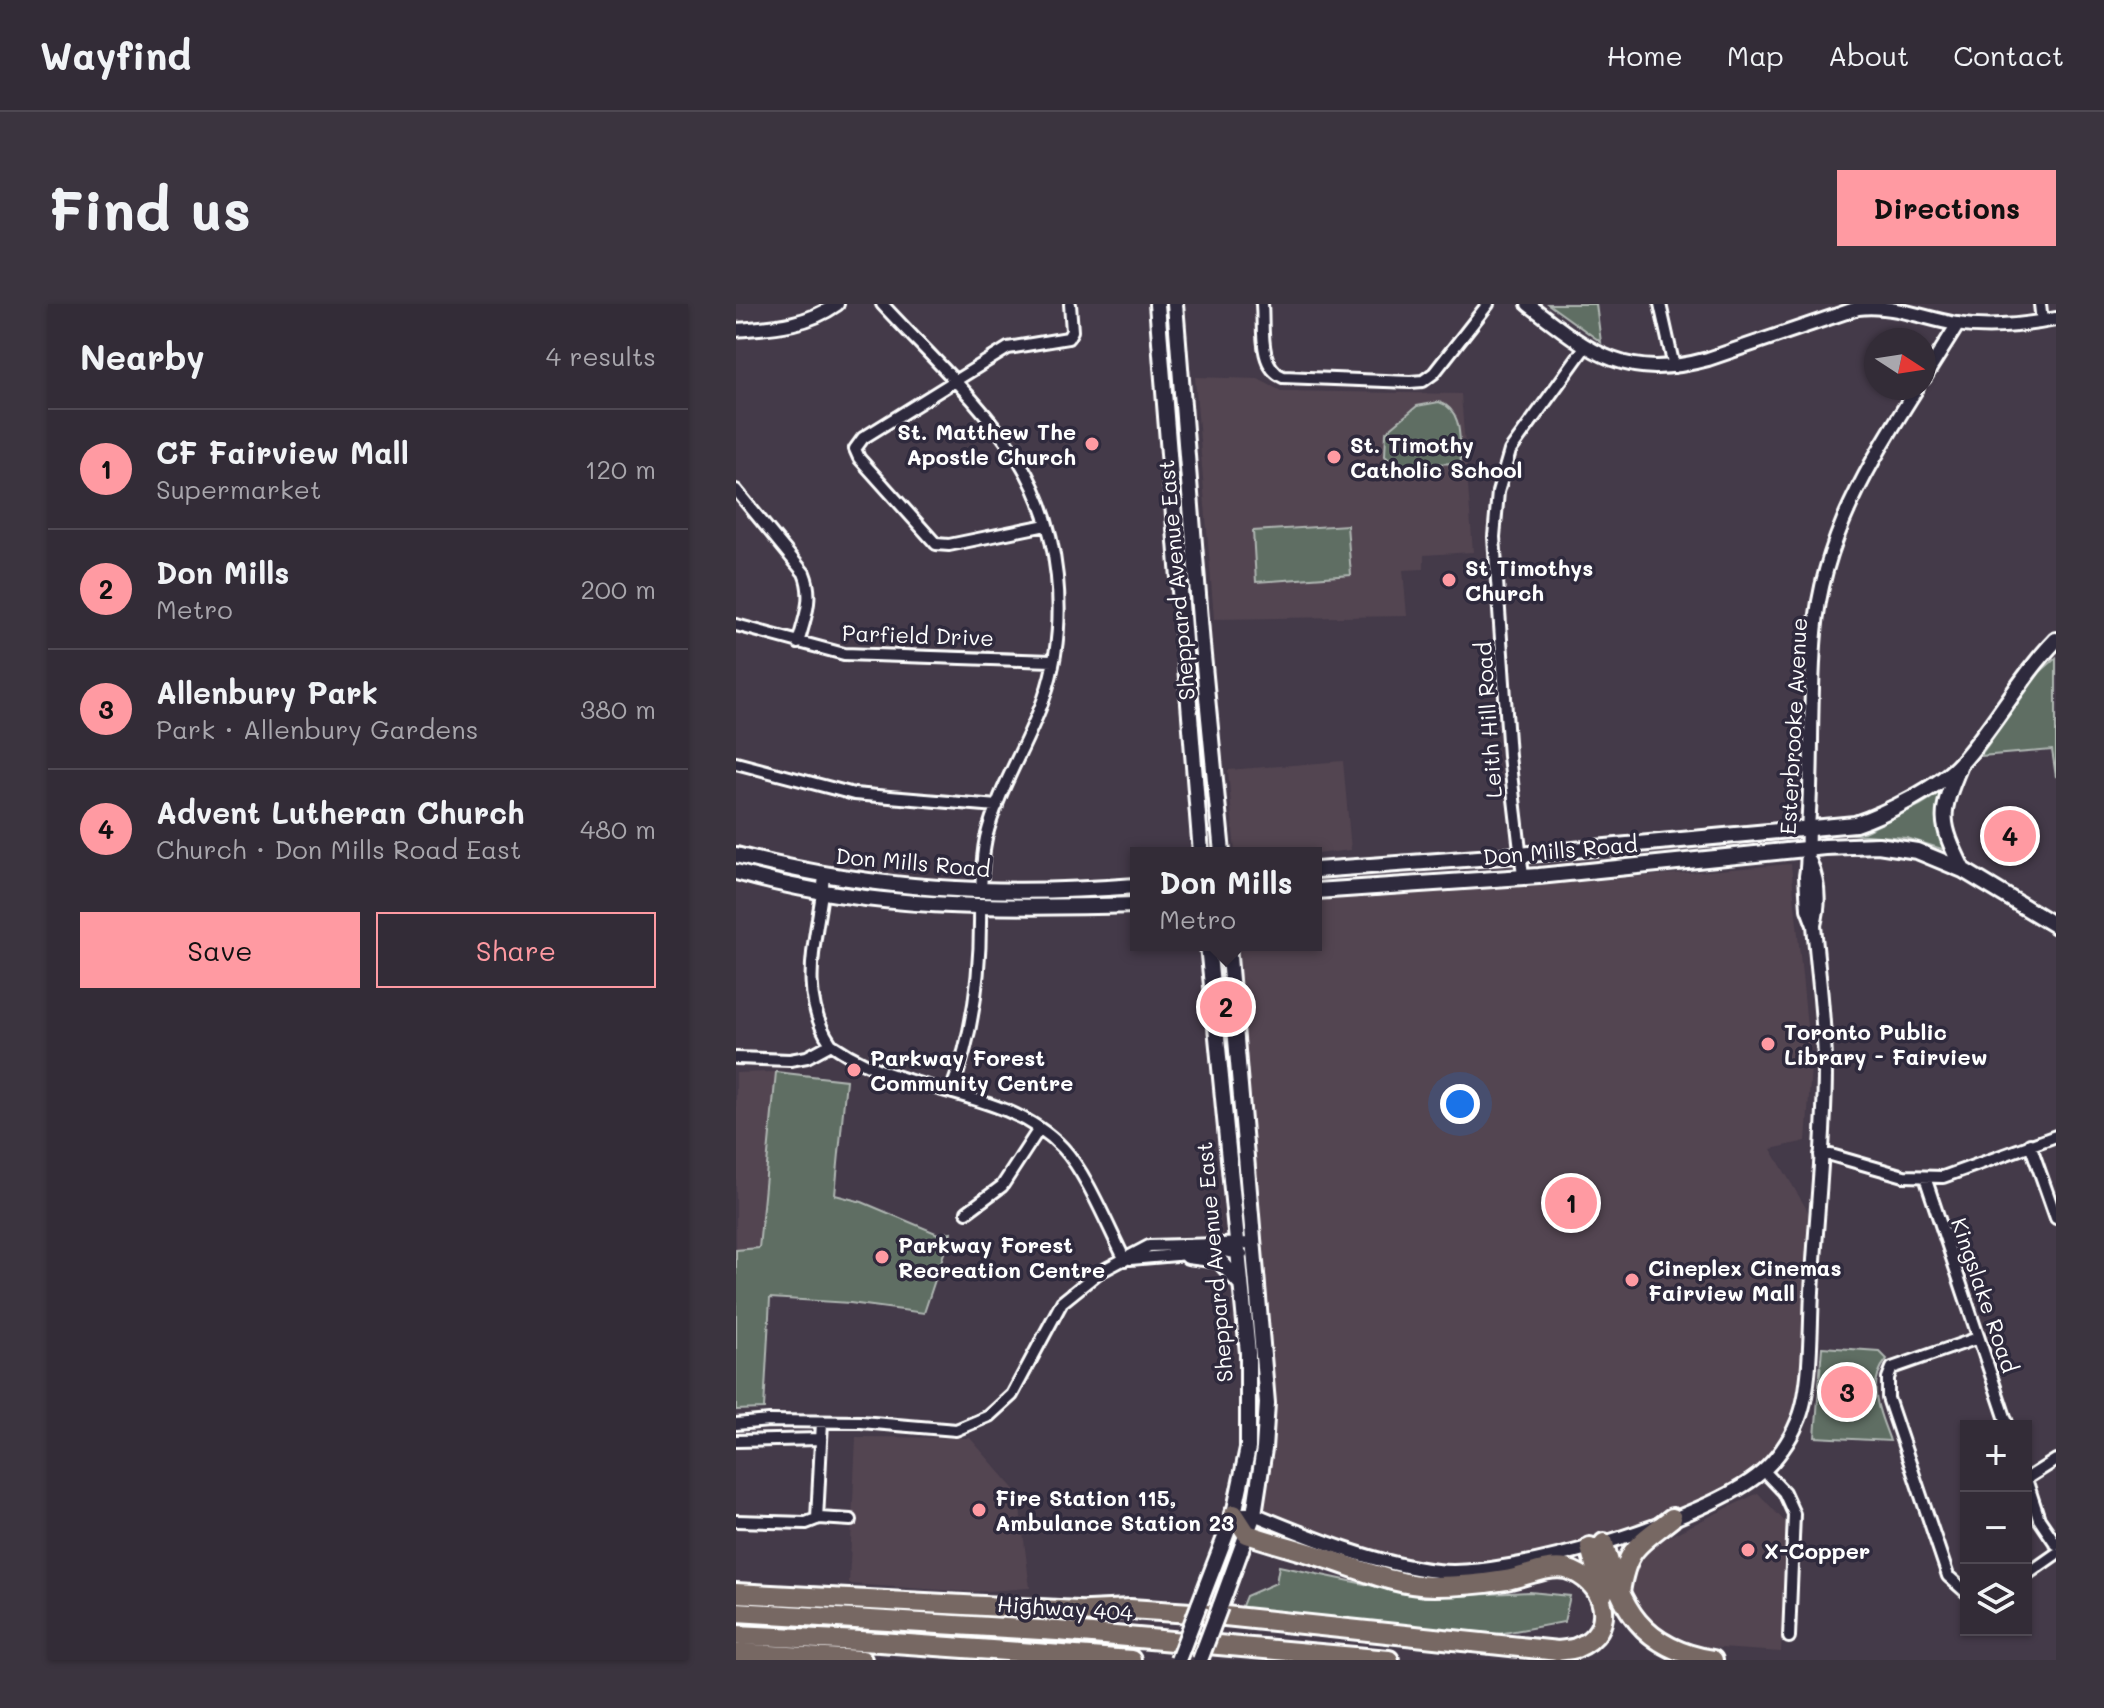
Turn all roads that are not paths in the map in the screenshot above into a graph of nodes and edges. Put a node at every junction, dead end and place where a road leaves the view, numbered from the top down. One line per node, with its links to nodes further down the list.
1 (837, 304): 14 (street)
2 (882, 304): 18 (street)
3 (1070, 304): 18 (street)
4 (1157, 304): 30 (main road, Sheppard Avenue East)
5 (1175, 304): 31 (main road, Sheppard Avenue East)
6 (1262, 304): 7 (street)
7 (1488, 304)
8 (1528, 304): 15 (street)
9 (1660, 304): 17 (street)
10 (2040, 304): 12 (street)
11 (2056, 319): 12 (street)
12 (2042, 322): 13 (street)
13 (1958, 324): 16 (street); 17 (street)
14 (736, 330)
15 (1585, 347): 17 (street); 34 (street, Leith Hill Road)
16 (1936, 359)
17 (1674, 367)
18 (954, 382): 21 (street); 21 (street)
19 (1910, 400): 29 (street, Esterbrooke Avenue)
20 (736, 490): 24 (street)
21 (1046, 525): 25 (street)
22 (736, 625): 24 (street, Parfield Drive)
23 (2056, 640): 27 (main road)
24 (798, 643): 25 (street, Parfield Drive)
25 (1053, 661): 28 (street)
26 (736, 763): 28 (street)
27 (1960, 765): 29 (main road, Don Mills Road); 36 (main road)
28 (997, 806): 42 (street)
29 (1808, 829): 32 (street, Esterbrooke Avenue); 34 (main road, Don Mills Road)
30 (1201, 847)
31 (1221, 847)
32 (1809, 854): 36 (main road, Don Mills Road); 38 (main road, Don Mills Road); 54 (street, Esterbrooke Avenue)
33 (736, 855): 39 (main road, Don Mills Road)
34 (1519, 855): 35 (main road, Don Mills Road); 38 (street, Leith Hill Road)
35 (1322, 870)
36 (1963, 870): 45 (main road, Don Mills Road)
37 (736, 872): 39 (main road, Don Mills Road)
38 (1523, 876): 41 (main road, Don Mills Road)
39 (823, 883): 42 (main road, Don Mills Road); 44 (main road, Don Mills Road); 48 (street)
40 (1130, 886): 42 (main road, Don Mills Road)
41 (1322, 891)
42 (981, 892)
43 (1130, 905): 44 (main road, Don Mills Road)
44 (980, 908): 50 (street)
45 (2056, 926)
46 (1209, 951): 58 (main road, Sheppard Avenue East)
47 (1229, 951): 59 (main road, Sheppard Avenue East)
48 (831, 1044): 49 (street); 50 (street)
49 (736, 1058)
50 (951, 1091): 51 (street)
51 (1039, 1129): 56 (street); 61 (street)
52 (2056, 1136): 53 (street)
53 (2030, 1144): 55 (street); 57 (street)
54 (1820, 1155): 55 (street); 70 (street, Esterbrooke Avenue)
55 (1925, 1177): 63 (street, Kingslake Road)
56 (967, 1212)
57 (2056, 1218)
58 (1236, 1248): 59 (street); 60 (street); 61 (street); 62 (main road, Sheppard Avenue East)
59 (1254, 1248): 74 (main road, Sheppard Avenue East)
60 (1188, 1256): 61 (street); 62 (main road)
61 (1125, 1260): 65 (street)
62 (1240, 1283): 73 (main road, Sheppard Avenue East)
63 (1978, 1338): 64 (street, Kingslake Road); 85 (street)
64 (2006, 1420)
65 (822, 1422): 66 (street); 67 (street)
66 (736, 1424)
67 (821, 1439): 68 (street); 76 (street)
68 (736, 1441)
69 (2056, 1460): 71 (street)
70 (1764, 1471): 75 (street); 92 (street)
71 (2032, 1475)
72 (2030, 1492): 80 (street)
73 (1234, 1514): 74 (street); 79 (highway); 96 (main road, Sheppard Avenue East, bridge)
74 (1254, 1514): 79 (main road, Sheppard Avenue East); 81 (street)
75 (1672, 1518): 81 (street); 86 (highway)
76 (817, 1519): 77 (street); 78 (street)
77 (851, 1520)
78 (736, 1521)
79 (1247, 1534): 89 (highway); 97 (main road, Sheppard Avenue East, bridge)
80 (2056, 1544)
81 (1597, 1545): 86 (highway); 89 (highway)
82 (2056, 1554): 83 (street)
83 (2032, 1571)
84 (736, 1586): 88 (highway)
85 (1960, 1587)
86 (1620, 1592): 100 (highway)
87 (736, 1593): 88 (highway)
88 (834, 1596): 90 (highway)
89 (1604, 1602): 90 (highway)
90 (1088, 1611): 99 (highway)
91 (736, 1612): 98 (highway, Highway 404)
92 (1789, 1637)
93 (737, 1649): 94 (highway, Highway 404); 95 (highway, Highway 404)
94 (862, 1660)
95 (1131, 1660)
96 (1178, 1660)
97 (1200, 1660)
98 (1389, 1660)
99 (1548, 1660)
100 (1713, 1660)

